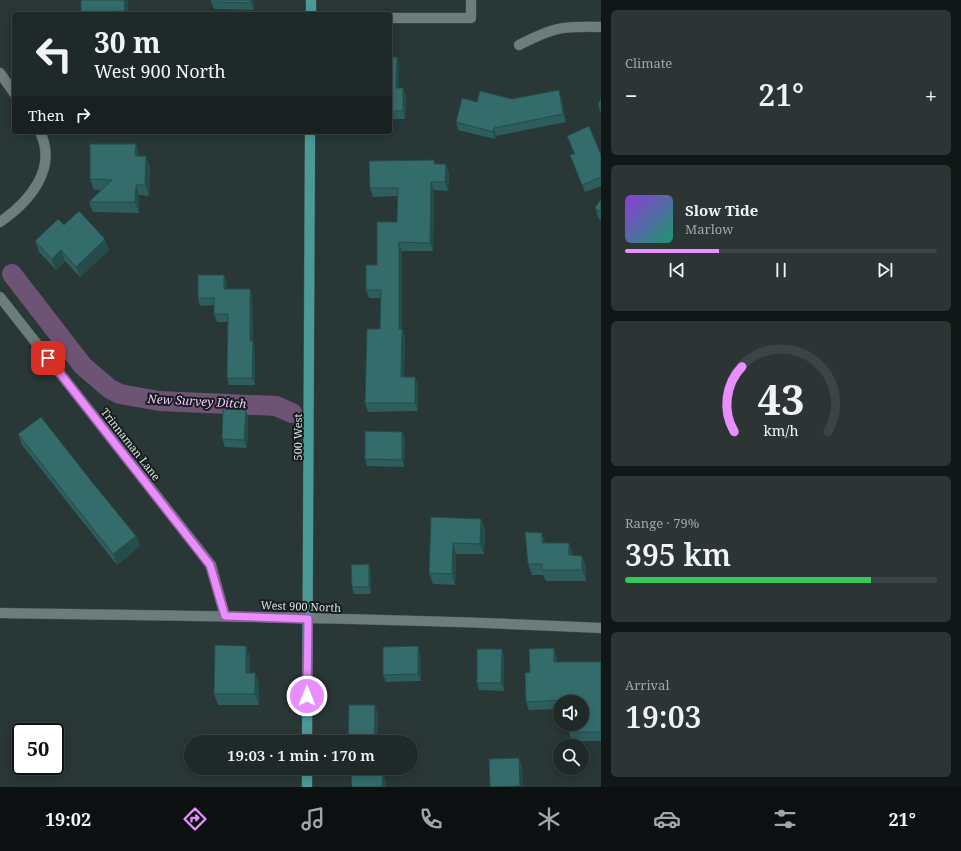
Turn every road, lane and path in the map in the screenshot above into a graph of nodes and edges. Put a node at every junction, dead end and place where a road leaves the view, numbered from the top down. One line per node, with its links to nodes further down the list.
1 (311, 0): 3 (main road)
2 (471, 0): 4 (street)
3 (311, 12)
4 (392, 18)
5 (601, 27): 6 (street)
6 (520, 45)
7 (0, 73): 8 (street)
8 (12, 90)
9 (41, 134): 11 (street)
10 (310, 134): 15 (main road, 500 West)
11 (0, 222)
12 (0, 297): 14 (street, Trinnaman Lane)
13 (0, 613): 14 (street, West 900 North)
14 (225, 616): 15 (street, West 900 North)
15 (308, 619): 16 (street, West 900 North); 17 (main road, 500 West)
16 (601, 628)
17 (307, 735)
18 (307, 775): 19 (main road)
19 (307, 787)

